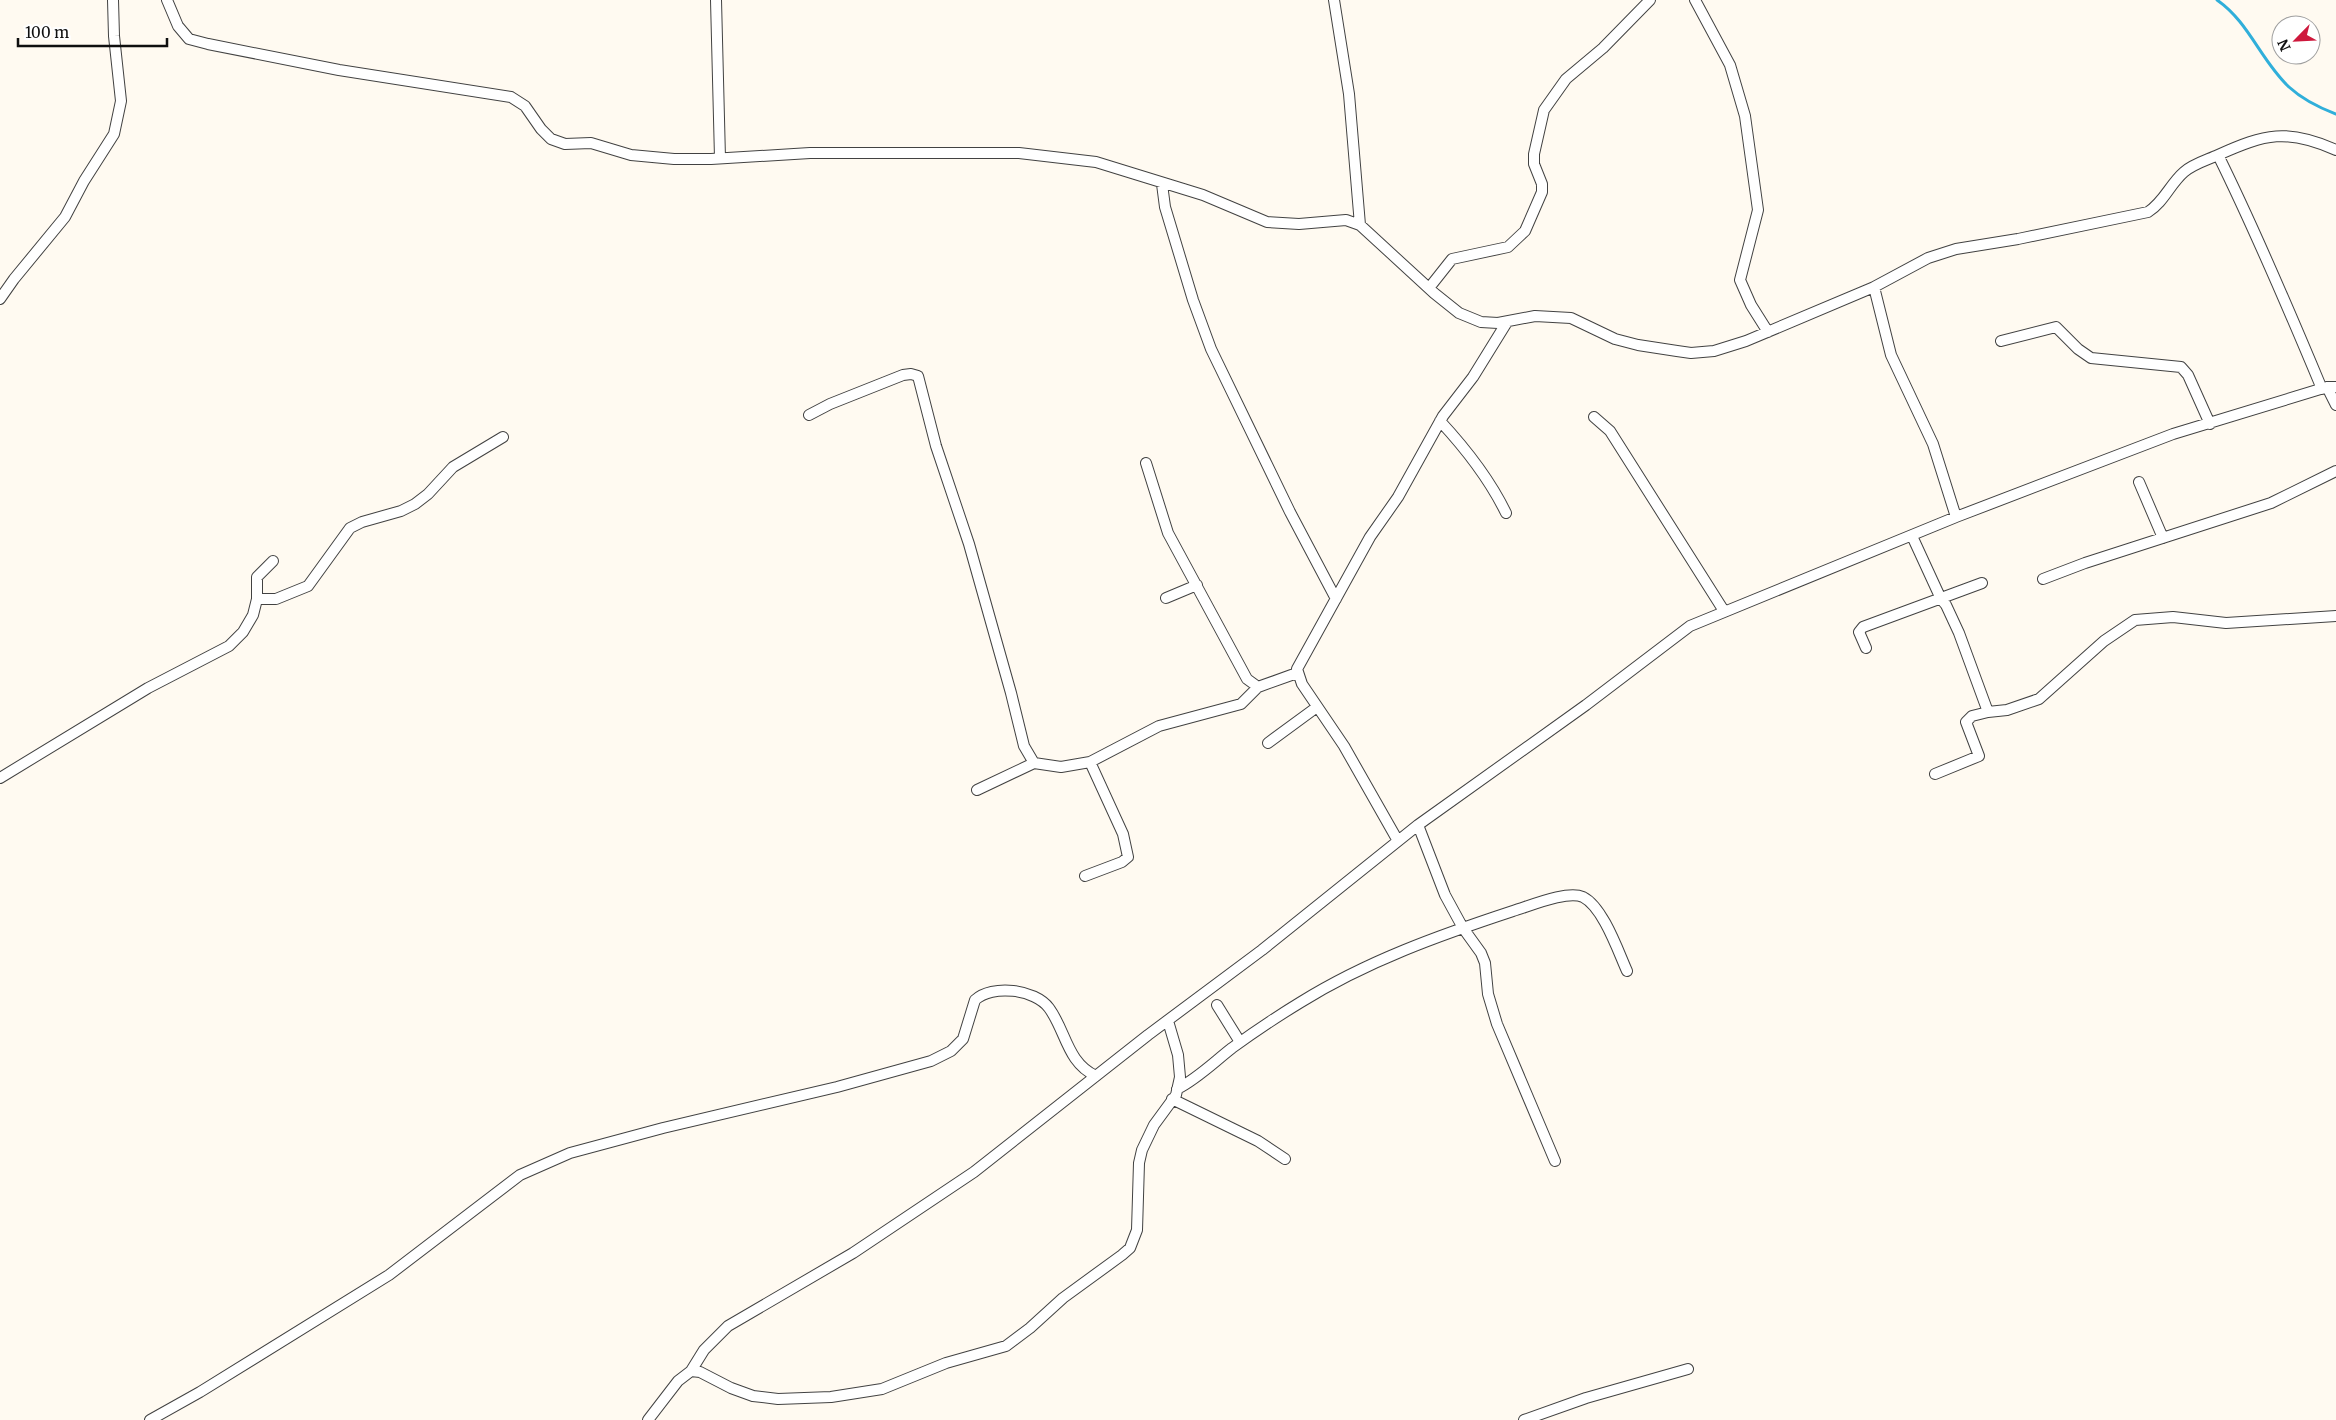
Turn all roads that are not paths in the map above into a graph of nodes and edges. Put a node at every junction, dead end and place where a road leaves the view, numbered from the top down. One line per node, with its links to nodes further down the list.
1 (113, 0): 14 (street)
2 (167, 0): 9 (street)
3 (716, 0): 9 (street)
4 (1334, 0): 11 (street)
5 (1650, 0): 13 (street)
6 (1695, 0): 16 (street)
7 (2336, 150): 8 (street)
8 (2218, 155): 12 (street); 18 (street)
9 (720, 158): 10 (street)
10 (1162, 184): 11 (street); 38 (street)
11 (1360, 225): 13 (street)
12 (1874, 287): 16 (street); 29 (street)
13 (1429, 288): 15 (street)
14 (0, 299)
15 (1508, 322): 16 (street); 22 (street)
16 (1768, 332)
17 (2001, 341): 23 (street)
18 (2328, 388): 19 (street); 23 (street)
19 (2336, 405)
20 (809, 415): 49 (street)
21 (1594, 417): 40 (street)
22 (1440, 421): 28 (street); 38 (street)
23 (2210, 424): 29 (street)
24 (503, 437): 37 (street)
25 (1146, 463): 35 (street)
26 (2336, 472): 31 (street)
27 (2139, 482): 31 (street)
28 (1506, 513)
29 (1956, 517): 30 (street)
30 (1912, 536): 39 (street); 40 (street)
31 (2163, 538): 33 (street)
32 (273, 561): 37 (street)
33 (2043, 579)
34 (1982, 583): 39 (street)
35 (1197, 585): 36 (street); 44 (street)
36 (1166, 598)
37 (257, 599): 51 (street)
38 (1336, 599): 43 (street)
39 (1940, 600): 42 (street); 46 (street)
40 (1724, 611): 53 (street)
41 (2336, 616): 46 (street)
42 (1866, 648)
43 (1297, 673): 44 (street); 45 (street)
44 (1258, 687): 48 (street)
45 (1317, 707): 47 (street); 54 (street)
46 (1988, 712): 50 (street)
47 (1268, 743)
48 (1090, 762): 49 (street); 55 (street)
49 (1034, 763): 52 (street)
50 (1935, 774)
51 (0, 778)
52 (977, 790)
53 (1418, 826): 54 (street); 56 (street)
54 (1398, 841): 59 (street)
55 (1086, 876)
56 (1462, 928): 57 (street); 60 (street); 65 (street)
57 (1627, 971)
58 (1217, 1005): 60 (street)
59 (1168, 1021): 61 (street); 62 (street)
60 (1240, 1042): 62 (street)
61 (1096, 1076): 67 (street); 68 (street)
62 (1177, 1089): 63 (street)
63 (1172, 1099): 64 (street); 67 (street)
64 (1285, 1159)
65 (1555, 1160)
66 (1688, 1369): 70 (street)
67 (691, 1371): 69 (street)
68 (150, 1420)
69 (648, 1420)
70 (1524, 1420)

